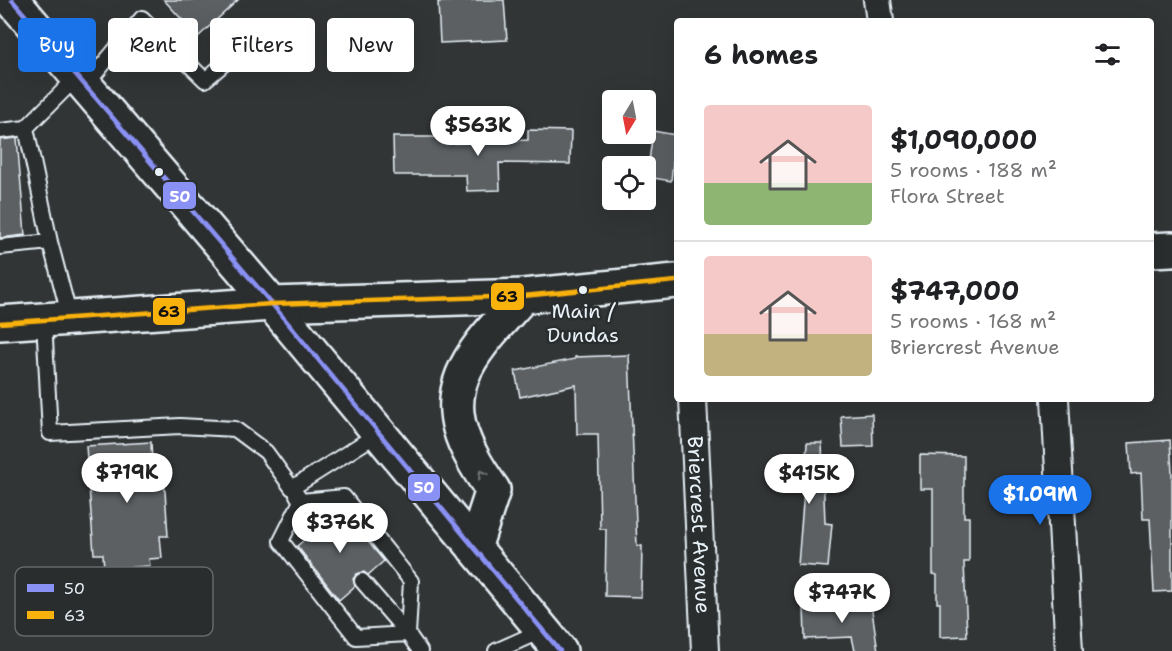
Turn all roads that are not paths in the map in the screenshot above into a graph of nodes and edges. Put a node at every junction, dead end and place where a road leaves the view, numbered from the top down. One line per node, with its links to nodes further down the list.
1 (12, 0): 5 (main road)
2 (877, 0): 3 (street)
3 (880, 18)
4 (214, 72): 5 (lane)
5 (82, 81): 6 (lane); 14 (main road)
6 (26, 128): 7 (lane); 8 (lane)
7 (0, 131)
8 (50, 242): 9 (lane); 15 (lane)
9 (0, 247)
10 (1172, 249): 11 (main road)
11 (1154, 250)
12 (674, 281): 13 (main road)
13 (523, 296): 14 (main road); 23 (main road, one-way to 13)
14 (272, 304): 15 (main road); 19 (main road)
15 (57, 319): 16 (main road); 20 (lane)
16 (0, 323)
17 (693, 402): 29 (street, Briercrest Avenue)
18 (1055, 402): 30 (street)
19 (379, 433): 20 (lane); 23 (main road)
20 (292, 488): 21 (lane)
21 (301, 501): 22 (lane); 25 (lane); 25 (lane)
22 (319, 527)
23 (474, 548): 26 (main road)
24 (362, 580): 25 (lane)
25 (408, 634): 27 (lane)
26 (552, 640): 28 (lane)
27 (420, 651)
28 (496, 651)
29 (705, 651)
30 (1069, 651)

